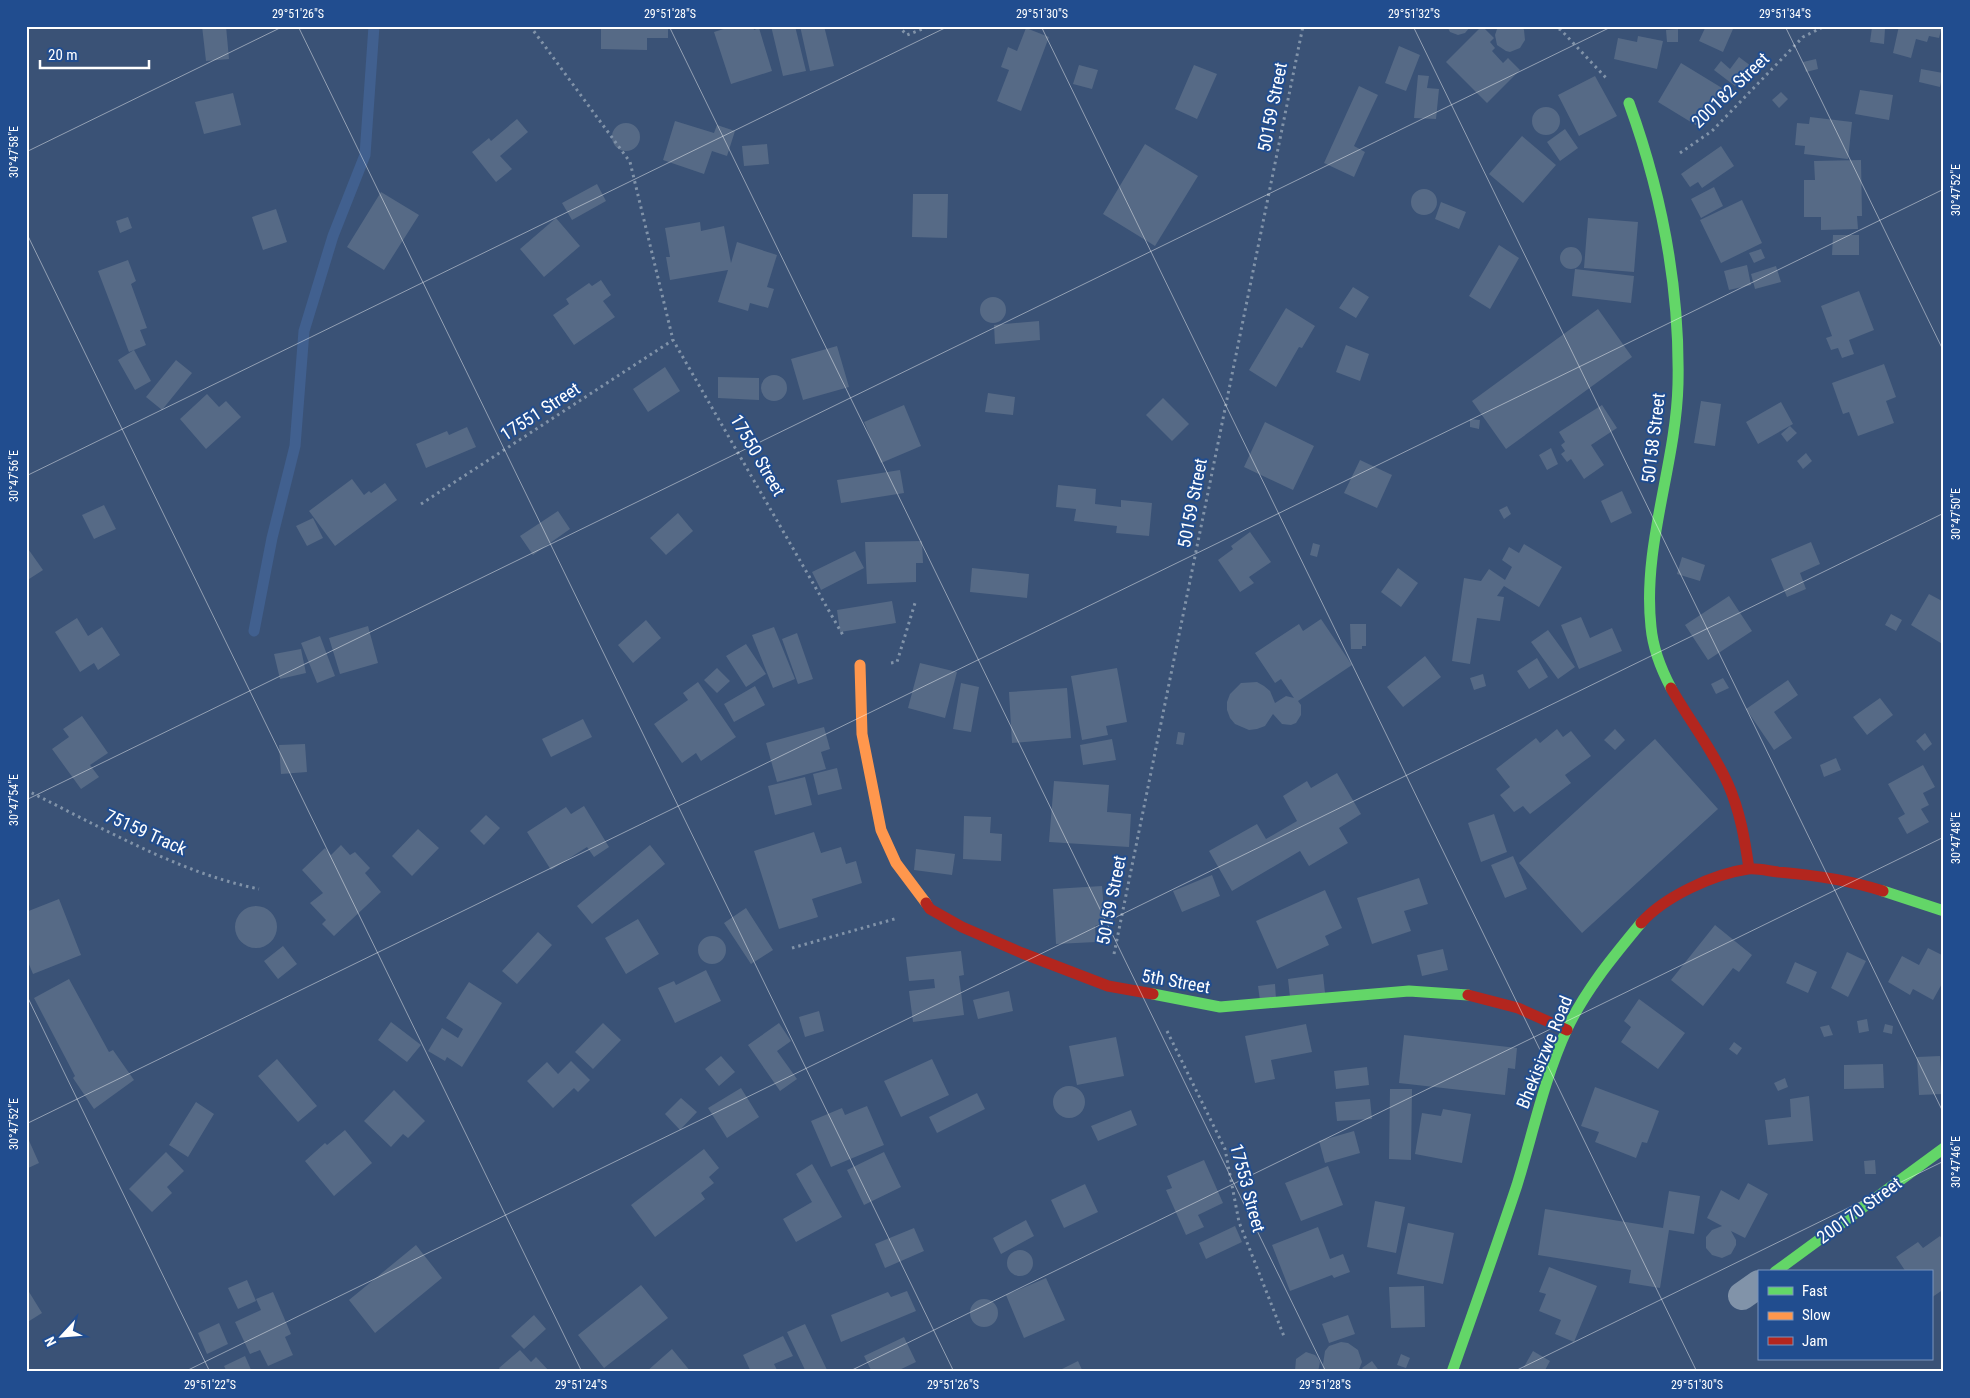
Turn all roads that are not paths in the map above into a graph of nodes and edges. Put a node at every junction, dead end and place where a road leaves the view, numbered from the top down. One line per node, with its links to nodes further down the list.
1 (1629, 103): 3 (street, 50158 Street)
2 (860, 665): 5 (street, 5th Street)
3 (1749, 869): 4 (street, Bhekisizwe Road); 5 (street, Bhekisizwe Road)
4 (1944, 911)
5 (1567, 1030): 8 (street, Bhekisizwe Road)
6 (1944, 1148): 7 (street, 200170 Street)
7 (1778, 1270)
8 (1452, 1372)

